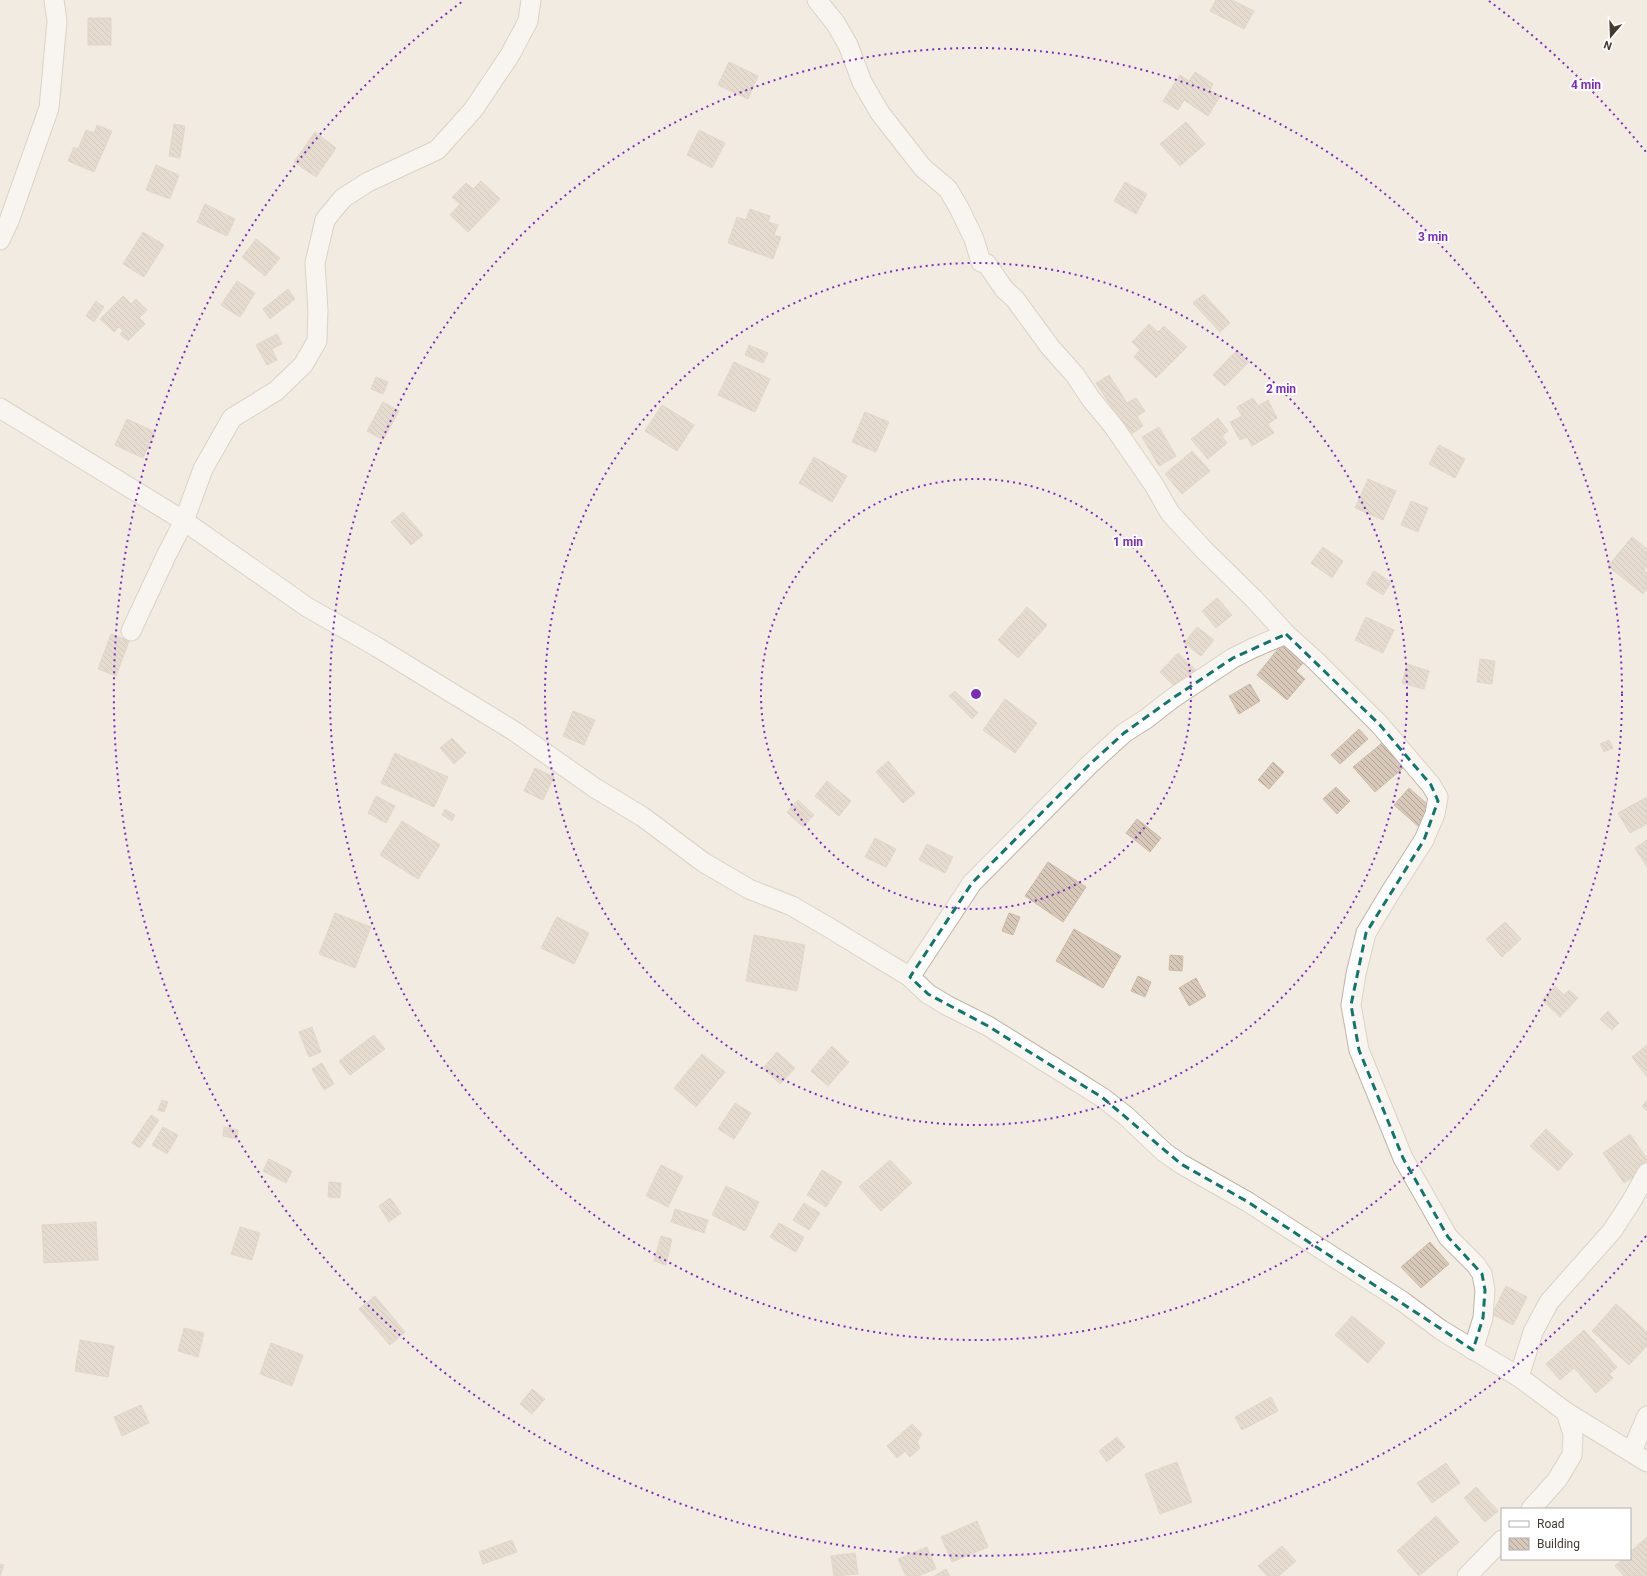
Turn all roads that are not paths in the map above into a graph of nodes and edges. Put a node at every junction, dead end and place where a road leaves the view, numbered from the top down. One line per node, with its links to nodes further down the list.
1 (54, 0): 4 (street)
2 (531, 0): 6 (street)
3 (817, 0): 8 (street)
4 (0, 240)
5 (0, 408): 6 (street)
6 (184, 521): 7 (street); 9 (street)
7 (131, 631)
8 (1286, 634): 9 (street); 11 (street)
9 (910, 977): 11 (street)
10 (1647, 1173): 12 (street)
11 (1474, 1350): 12 (street)
12 (1519, 1377): 13 (street)
13 (1566, 1412): 15 (street); 16 (street)
14 (1647, 1416): 15 (street)
15 (1639, 1456)
16 (1532, 1508)
17 (1501, 1541): 18 (street)
18 (1467, 1576)

